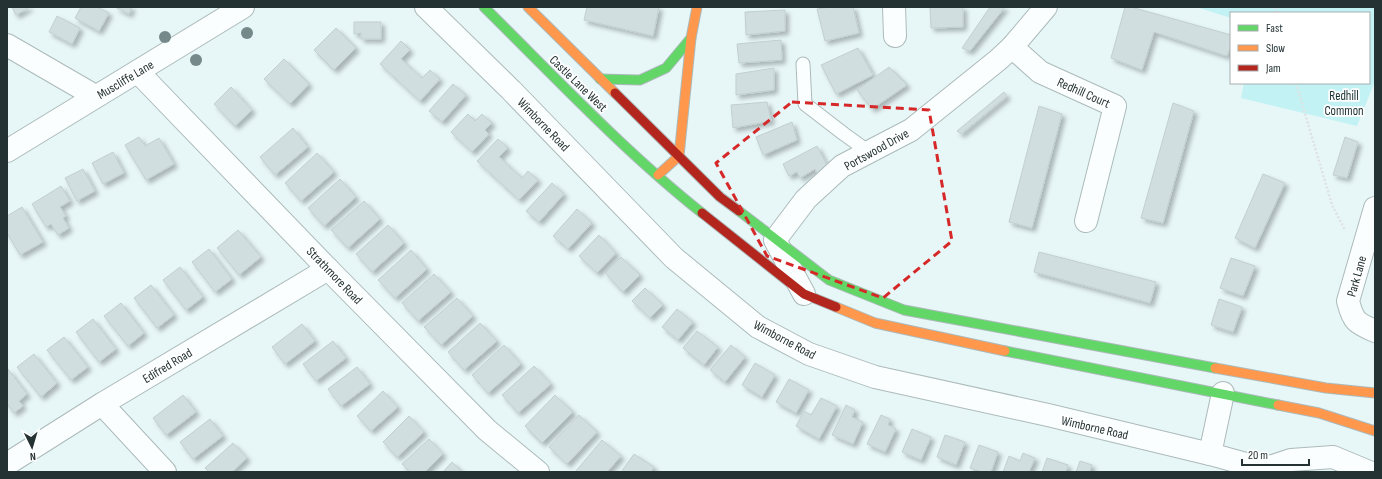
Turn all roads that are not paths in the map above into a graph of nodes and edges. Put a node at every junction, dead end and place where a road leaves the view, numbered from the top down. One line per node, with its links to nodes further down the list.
1 (243, 7): 13 (street, Muscliffe Lane)
2 (426, 7): 30 (street, Wimborne Road)
3 (484, 7): 19 (main road, Castle Lane West)
4 (528, 7): 14 (main road, Castle Lane West)
5 (697, 7): 9 (main road)
6 (894, 7): 8 (street)
7 (1046, 7): 11 (street, Portswood Drive)
8 (895, 36)
9 (691, 38): 14 (main road); 18 (main road)
10 (7, 45): 15 (street)
11 (1005, 53): 17 (street, Portswood Drive); 21 (street, Redhill Court)
12 (803, 64): 17 (lane)
13 (138, 72): 15 (street, Muscliffe Lane); 23 (street, Strathmore Road)
14 (600, 79): 18 (main road, Castle Lane West)
15 (95, 96): 16 (street, Muscliffe Lane)
16 (7, 151)
17 (869, 152): 22 (street, Portswood Drive)
18 (679, 156): 19 (main road); 22 (main road)
19 (658, 176): 24 (main road)
20 (1375, 208): 25 (street, Park Lane)
21 (1086, 221)
22 (775, 240): 24 (street); 27 (main road)
23 (328, 268): 28 (street, Edifred Road); 33 (street, Strathmore Road)
24 (804, 294): 26 (main road)
25 (1375, 331)
26 (1223, 393): 29 (main road); 30 (street)
27 (1375, 393)
28 (102, 404): 31 (street, Edifred Road); 32 (street)
29 (1375, 431)
30 (1210, 454): 34 (street, Wimborne Road)
31 (7, 464)
32 (165, 472)
33 (538, 472)
34 (1369, 472)

